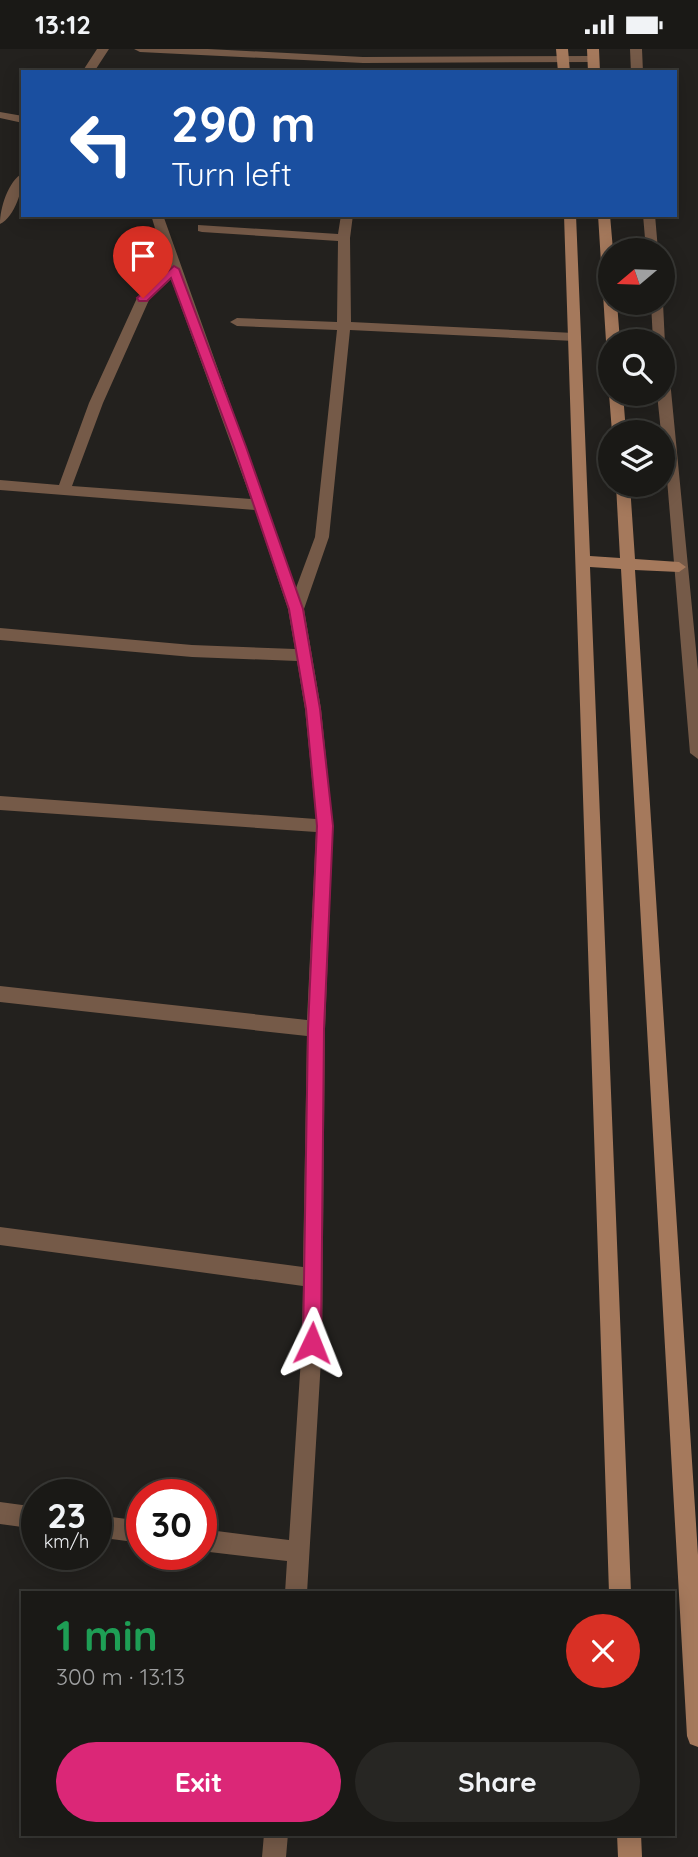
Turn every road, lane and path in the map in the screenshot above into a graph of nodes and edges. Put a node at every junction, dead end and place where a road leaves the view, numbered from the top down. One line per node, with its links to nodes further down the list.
1 (103, 49): 7 (street)
2 (140, 49): 4 (street)
3 (636, 49): 8 (street)
4 (362, 60): 5 (street)
5 (563, 60): 6 (street)
6 (593, 60)
7 (89, 70)
8 (638, 70)
9 (0, 115): 10 (street)
10 (21, 120)
11 (21, 180): 12 (street)
12 (1, 215)
13 (158, 217): 21 (street)
14 (347, 217): 19 (street)
15 (570, 217): 25 (street)
16 (604, 217): 24 (street)
17 (649, 217): 20 (street)
18 (202, 228): 19 (street)
19 (344, 238): 23 (street)
20 (651, 238)
21 (174, 269): 28 (street); 30 (street)
22 (237, 322): 23 (street)
23 (344, 328): 25 (street); 34 (street)
24 (612, 329)
25 (574, 337): 31 (street)
26 (665, 406): 33 (street)
27 (0, 485): 28 (street)
28 (64, 489): 30 (street)
29 (625, 497): 32 (street)
30 (258, 505): 34 (street)
31 (582, 561): 32 (street); 49 (street)
32 (643, 565): 33 (street); 50 (street)
33 (679, 567): 37 (street)
34 (296, 609): 36 (street)
35 (0, 634): 36 (street)
36 (304, 655): 39 (street)
37 (698, 753)
38 (0, 803): 39 (street)
39 (325, 826): 41 (street)
40 (0, 994): 41 (street)
41 (316, 1029): 43 (street)
42 (0, 1236): 43 (street)
43 (314, 1278): 47 (street)
44 (0, 1513): 45 (street)
45 (21, 1516)
46 (217, 1541): 47 (street)
47 (299, 1552): 48 (street)
48 (296, 1591)
49 (620, 1591)
50 (698, 1735)
51 (276, 1836): 53 (street)
52 (629, 1836): 54 (street)
53 (274, 1857)
54 (630, 1857)

